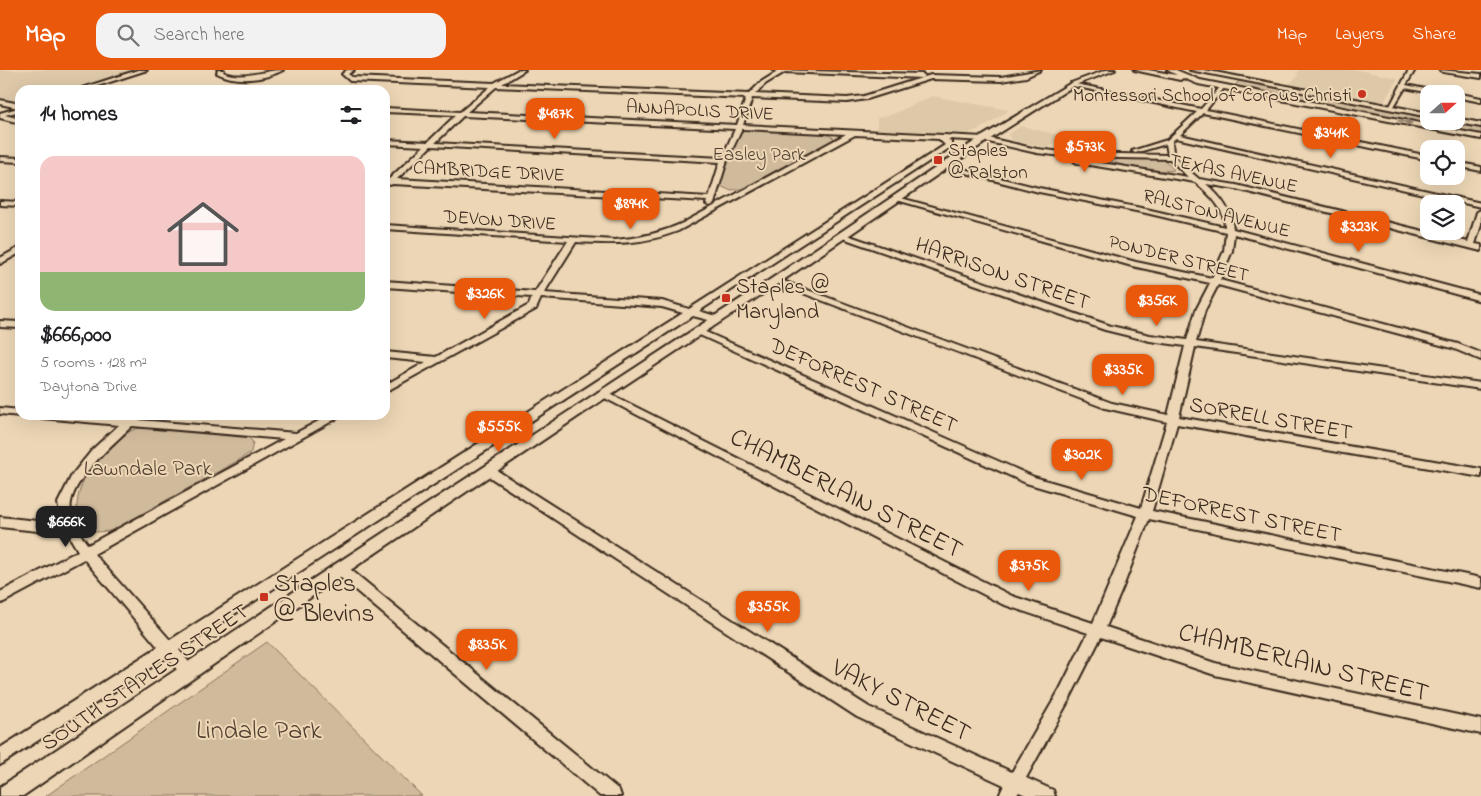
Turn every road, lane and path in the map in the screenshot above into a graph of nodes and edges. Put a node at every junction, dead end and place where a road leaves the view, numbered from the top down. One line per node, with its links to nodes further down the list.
1 (144, 70): 21 (street)
2 (221, 70): 3 (street)
3 (280, 70)
4 (351, 70): 22 (street)
5 (522, 70): 22 (street)
6 (770, 70): 7 (street)
7 (783, 70): 17 (street); 26 (street)
8 (1038, 70): 17 (street)
9 (1112, 70): 20 (main road, SOUTH STAPLES STREET)
10 (1137, 70): 19 (main road)
11 (1170, 70): 19 (main road)
12 (1193, 70): 18 (main road)
13 (1239, 70): 18 (main road)
14 (1412, 70): 23 (street)
15 (1443, 70): 16 (street)
16 (1481, 76)
17 (932, 77): 26 (street)
18 (1232, 77): 24 (main road); 31 (main road)
19 (1198, 82): 24 (main road)
20 (1073, 84): 34 (street); 46 (main road, SOUTH STAPLES STREET)
21 (95, 85)
22 (495, 85): 26 (street); 35 (street)
23 (1403, 86): 25 (street); 31 (street)
24 (1222, 87): 34 (street); 44 (main road, one-way to 44)
25 (1420, 89)
26 (749, 97): 41 (street)
27 (1465, 97): 28 (street)
28 (1481, 100)
29 (0, 102): 30 (street)
30 (15, 106)
31 (1391, 107): 36 (main road)
32 (15, 110): 37 (street)
33 (390, 110): 35 (street, ANNAPOLIS DRIVE)
34 (1204, 110): 45 (street); 51 (street)
35 (462, 113): 41 (street, ANNAPOLIS DRIVE); 48 (street)
36 (1420, 113)
37 (0, 115): 38 (street)
38 (15, 119)
39 (1465, 122): 40 (main road)
40 (1481, 125)
41 (740, 126): 42 (street, ANNAPOLIS DRIVE); 55 (street)
42 (855, 132): 43 (street, ANNAPOLIS DRIVE); 68 (street, DEVON DRIVE)
43 (942, 137): 46 (street, ANNAPOLIS DRIVE); 84 (street)
44 (1481, 137)
45 (1173, 138): 50 (street, TEXAS AVENUE); 52 (street); 67 (street)
46 (984, 139): 49 (street, TEXAS AVENUE); 56 (main road, SOUTH STAPLES STREET)
47 (390, 142): 48 (street)
48 (429, 144): 55 (street); 61 (street)
49 (1037, 151): 50 (street, TEXAS AVENUE); 58 (street, TEXAS AVENUE)
50 (1099, 156): 52 (street, TEXAS AVENUE); 58 (street)
51 (1420, 156)
52 (1171, 157): 60 (street)
53 (0, 159): 54 (street)
54 (15, 160)
55 (724, 160): 63 (street)
56 (943, 166): 64 (main road, SOUTH STAPLES STREET); 71 (street, RALSTON AVENUE)
57 (1465, 166): 59 (street)
58 (1137, 169): 60 (street, TEXAS AVENUE)
59 (1481, 169)
60 (1197, 179): 71 (street); 74 (street, TEXAS AVENUE)
61 (390, 180)
62 (390, 183): 63 (street, CAMBRIDGE DRIVE)
63 (711, 199): 68 (street)
64 (897, 199): 72 (main road, SOUTH STAPLES STREET); 79 (street, PONDER STREET)
65 (0, 203): 66 (street)
66 (15, 204)
67 (1481, 205)
68 (709, 212): 73 (street, DEVON DRIVE)
69 (1481, 212): 74 (street)
70 (390, 227): 73 (street, DEVON DRIVE)
71 (1231, 231): 79 (street); 83 (street, RALSTON AVENUE)
72 (841, 236): 80 (main road, SOUTH STAPLES STREET); 89 (street, HARRISON STREET)
73 (573, 240): 82 (street)
74 (1471, 245): 75 (street, TEXAS AVENUE)
75 (1481, 248)
76 (15, 253): 77 (street)
77 (2, 260): 78 (street)
78 (15, 260)
79 (1214, 281): 89 (street); 91 (street, PONDER STREET)
80 (776, 282): 85 (main road, SOUTH STAPLES STREET); 101 (street, SORRELL STREET)
81 (390, 284): 82 (street)
82 (538, 295): 84 (street); 92 (street)
83 (1481, 298)
84 (692, 312): 85 (street); 113 (street)
85 (716, 320): 88 (main road, SOUTH STAPLES STREET)
86 (0, 324): 87 (street)
87 (15, 325)
88 (698, 332): 95 (main road, SOUTH STAPLES STREET); 105 (street, DEFORREST STREET)
89 (1191, 345): 94 (street, HARRISON STREET); 101 (street)
90 (390, 355): 92 (street)
91 (1481, 357)
92 (438, 360): 93 (street)
93 (390, 386)
94 (1481, 386)
95 (602, 394): 103 (main road, SOUTH STAPLES STREET); 112 (street, CHAMBERLAIN STREET)
96 (0, 411): 97 (street)
97 (15, 412)
98 (132, 420): 107 (street)
99 (142, 420): 102 (street)
100 (329, 420): 102 (street)
101 (1174, 420): 104 (street, SORRELL STREET); 105 (street)
102 (298, 437): 108 (street)
103 (489, 471): 109 (main road, SOUTH STAPLES STREET); 117 (street, VAKY STREET)
104 (1481, 474)
105 (1145, 514): 110 (street, DEFORREST STREET); 112 (street)
106 (0, 522): 107 (street)
107 (68, 524): 108 (street)
108 (85, 552): 111 (street); 113 (street)
109 (340, 568): 114 (main road, SOUTH STAPLES STREET); 119 (street)
110 (1481, 583)
111 (0, 600)
112 (1098, 630): 115 (street, CHAMBERLAIN STREET); 117 (street)
113 (169, 648): 114 (street); 116 (street)
114 (190, 672): 118 (main road, SOUTH STAPLES STREET)
115 (1481, 728)
116 (0, 757)
117 (1015, 782): 120 (street); 121 (street, VAKY STREET)
118 (5, 796)
119 (613, 796)
120 (1007, 796)
121 (1048, 796)

